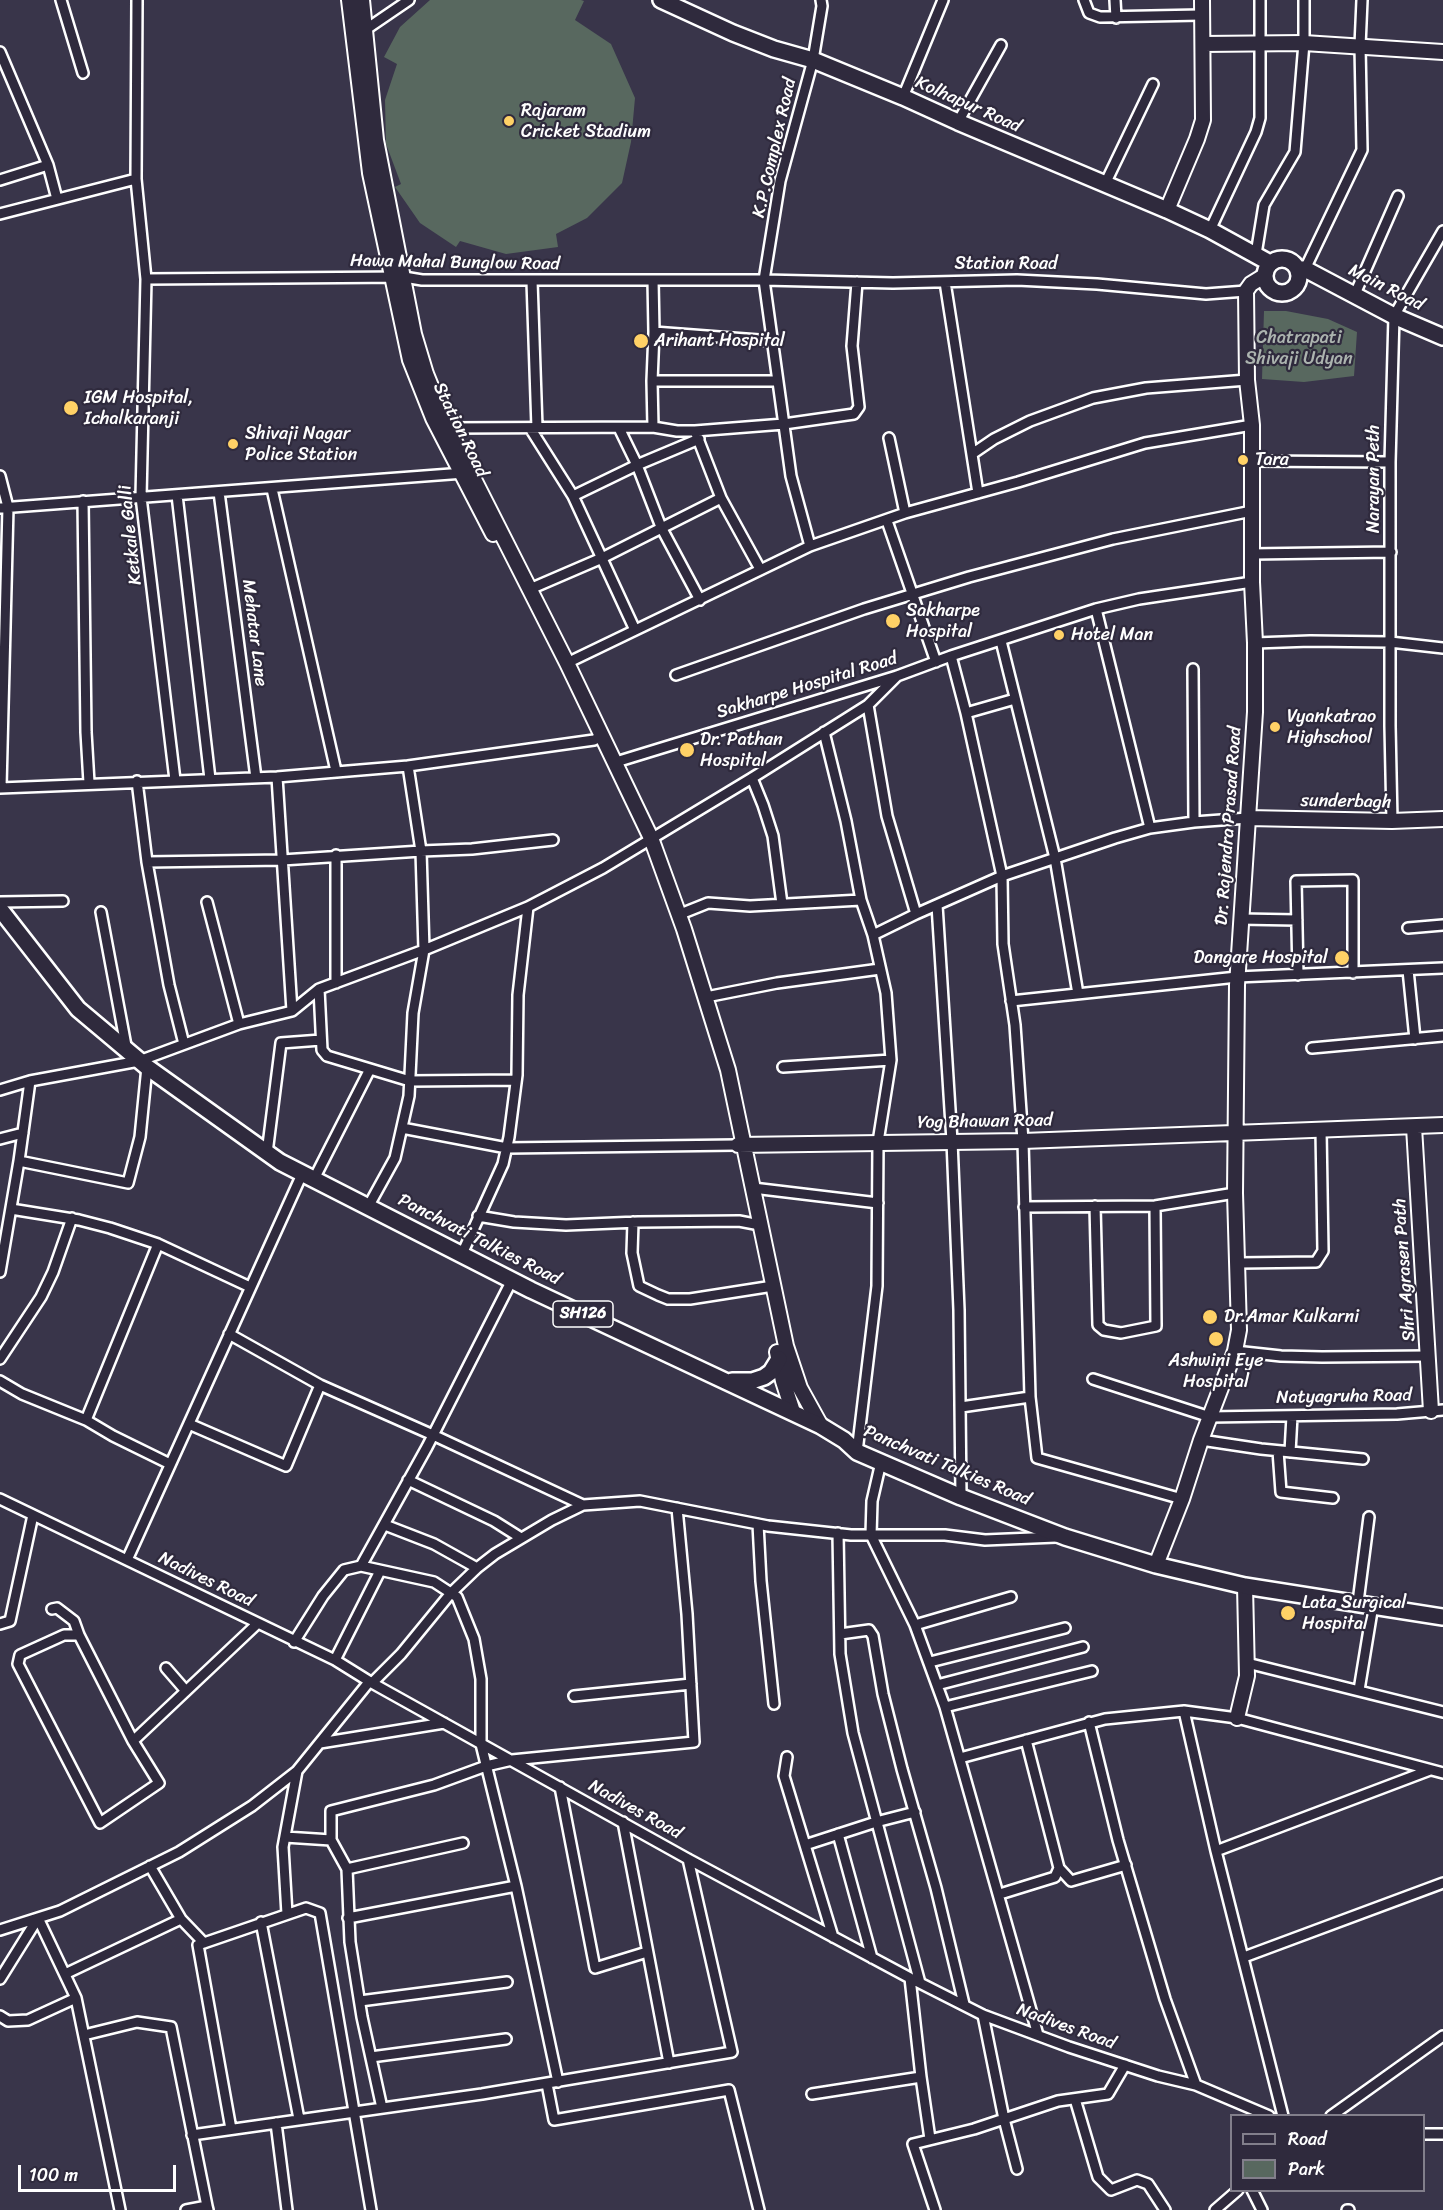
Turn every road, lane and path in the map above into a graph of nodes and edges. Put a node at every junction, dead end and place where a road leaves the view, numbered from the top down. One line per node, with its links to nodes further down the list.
1 (61, 0): 26 (street)
2 (137, 0): 33 (street, Ketkale Galli)
3 (350, 0): 45 (main road, Station Road)
4 (362, 0): 17 (main road, Station Road)
5 (409, 0): 17 (street)
6 (662, 0): 25 (main road, Kolhapur Road)
7 (821, 0): 25 (street, K.P.Complex Road)
8 (944, 0): 30 (street)
9 (1084, 0): 16 (street)
10 (1115, 0): 16 (street)
11 (1202, 0): 15 (main road)
12 (1260, 0): 18 (street)
13 (1304, 0): 19 (street)
14 (1362, 0): 22 (street)
15 (1201, 15): 16 (street); 20 (main road)
16 (1116, 18)
17 (365, 30): 45 (main road, Station Road)
18 (1260, 43): 19 (main road); 20 (main road); 40 (street)
19 (1304, 43): 22 (main road); 42 (street)
20 (1203, 44): 38 (main road)
21 (1000, 45): 31 (street)
22 (1360, 46): 24 (main road); 44 (street)
23 (0, 52): 27 (street)
24 (1443, 52)
25 (813, 60): 30 (main road, Kolhapur Road); 48 (street, K.P.Complex Road)
26 (83, 73)
27 (10, 76): 28 (street); 32 (street)
28 (0, 78)
29 (1153, 84): 35 (street)
30 (903, 97): 31 (main road, Kolhapur Road)
31 (958, 123): 35 (main road, Kolhapur Road)
32 (48, 165): 34 (street); 37 (street)
33 (136, 179): 37 (street); 46 (street, Ketkale Galli)
34 (0, 180)
35 (1105, 184): 38 (main road, Kolhapur Road)
36 (1398, 196): 53 (street)
37 (57, 199): 39 (street)
38 (1167, 210): 40 (main road, Kolhapur Road)
39 (0, 214)
40 (1210, 230): 42 (main road, Kolhapur Road)
41 (1443, 231): 54 (street)
42 (1256, 254): 43 (main road, Kolhapur Road)
43 (1267, 270): 44 (main road); 44 (main road); 52 (main road)
44 (1305, 270): 53 (main road, Main Road)
45 (398, 277): 46 (street, Hawa Mahal Bunglow Road); 49 (street, Hawa Mahal Bunglow Road); 64 (main road, Station Road); 73 (main road, Station Road)
46 (146, 279): 80 (street, Ketkale Galli)
47 (653, 280): 48 (street, Hawa Mahal Bunglow Road); 49 (street, Hawa Mahal Bunglow Road); 55 (street)
48 (764, 280): 50 (street, Station Road); 57 (street, K.P.Complex Road)
49 (532, 281): 65 (street)
50 (857, 282): 51 (street, Station Road); 61 (street)
51 (945, 282): 52 (street, Station Road); 69 (street)
52 (1246, 291): 58 (main road, Dr. Rajendra Prasad Road)
53 (1355, 294): 54 (main road, Main Road)
54 (1394, 316): 56 (main road, Main Road); 71 (street, Narayan Peth)
55 (654, 332): 57 (street); 59 (street)
56 (1443, 337)
57 (772, 341): 60 (street, K.P.Complex Road)
58 (1247, 380): 62 (main road, Dr. Rajendra Prasad Road); 69 (street)
59 (652, 381): 60 (street); 63 (street)
60 (778, 381): 61 (street, K.P.Complex Road)
61 (784, 424): 67 (street); 88 (street, K.P.Complex Road)
62 (1252, 425): 70 (main road, Dr. Rajendra Prasad Road); 77 (street)
63 (653, 427): 66 (street); 67 (street)
64 (448, 428): 65 (street); 73 (main road, Station Road)
65 (534, 428): 66 (street); 79 (street)
66 (619, 428): 72 (street)
67 (697, 435): 72 (street); 81 (street)
68 (889, 438): 85 (street)
69 (972, 454): 77 (street)
70 (1252, 461): 71 (street); 84 (main road, Dr. Rajendra Prasad Road)
71 (1390, 462): 89 (street, Narayan Peth)
72 (637, 465): 79 (street); 87 (street)
73 (466, 473): 75 (street); 94 (main road, Station Road); 113 (main road, Station Road)
74 (0, 476): 83 (street)
75 (272, 489): 76 (street); 116 (street)
76 (219, 492): 78 (street); 118 (street, Mehatar Lane)
77 (978, 493): 85 (street)
78 (177, 495): 80 (street); 120 (street)
79 (573, 496): 91 (street)
80 (141, 497): 82 (street); 121 (street, Ketkale Galli)
81 (721, 498): 87 (street); 92 (street)
82 (83, 501): 83 (street); 123 (street)
83 (4, 507): 124 (street)
84 (1252, 511): 90 (main road, Dr. Rajendra Prasad Road); 95 (street)
85 (905, 513): 86 (street)
86 (886, 520): 88 (street); 95 (street)
87 (661, 527): 91 (street); 96 (street)
88 (810, 546): 92 (street)
89 (1391, 552): 90 (street); 100 (street, Narayan Peth)
90 (1252, 554): 93 (main road, Dr. Rajendra Prasad Road)
91 (602, 558): 94 (street); 98 (street)
92 (760, 569): 96 (street)
93 (1252, 582): 97 (street, Sakharpe Hospital Road); 101 (main road, Dr. Rajendra Prasad Road)
94 (530, 589): 105 (main road, Station Road)
95 (913, 594): 104 (street); 107 (street)
96 (700, 600): 98 (street)
97 (1096, 609): 99 (street, Sakharpe Hospital Road); 129 (street)
98 (635, 630): 105 (street)
99 (1001, 641): 103 (street, Sakharpe Hospital Road); 109 (street)
100 (1390, 642): 101 (street); 102 (street); 127 (street, Narayan Peth)
101 (1255, 643): 125 (main road, Dr. Rajendra Prasad Road)
102 (1443, 648)
103 (951, 656): 104 (street, Sakharpe Hospital Road); 111 (street)
104 (936, 662): 108 (street, Sakharpe Hospital Road)
105 (567, 663): 113 (main road, Station Road)
106 (1194, 669): 128 (street)
107 (676, 675)
108 (897, 676): 110 (street); 114 (street, Sakharpe Hospital Road)
109 (1015, 699): 111 (street); 134 (street)
110 (868, 705): 112 (street); 147 (street)
111 (966, 713): 137 (street)
112 (824, 732): 119 (street); 138 (street)
113 (598, 738): 114 (main road, Station Road); 115 (street); 131 (main road, Station Road)
114 (616, 762): 131 (main road, Station Road)
115 (408, 766): 116 (street); 132 (street)
116 (336, 771): 117 (street)
117 (276, 777): 118 (street); 135 (street)
118 (256, 778): 120 (street)
119 (752, 778): 131 (street); 142 (street)
120 (210, 779): 121 (street)
121 (175, 780): 122 (street)
122 (137, 782): 123 (street); 136 (street)
123 (89, 783): 124 (street)
124 (1, 788)
125 (1248, 818): 127 (main road, sunderbagh); 128 (street); 149 (main road, Dr. Rajendra Prasad Road)
126 (1443, 819): 127 (main road, sunderbagh)
127 (1392, 821)
128 (1194, 822): 129 (street)
129 (1150, 828): 134 (street)
130 (553, 840): 132 (street)
131 (647, 840): 144 (street); 148 (main road); 191 (main road)
132 (421, 850): 133 (street); 154 (street)
133 (336, 855): 135 (street); 161 (street)
134 (1055, 858): 137 (street); 163 (street)
135 (282, 860): 136 (street); 166 (street)
136 (147, 862): 171 (street)
137 (1002, 876): 143 (street); 165 (street)
138 (861, 900): 142 (street); 153 (street)
139 (63, 901): 140 (street)
140 (0, 902)
141 (207, 902): 167 (street)
142 (782, 904): 148 (street)
143 (937, 905): 147 (street); 188 (street)
144 (528, 907): 154 (street); 177 (street)
145 (0, 909): 173 (main road, Panchvati Talkies Road / SH126)
146 (101, 912): 173 (street)
147 (916, 914): 153 (street)
148 (678, 915): 164 (main road)
149 (1240, 919): 150 (street); 160 (main road, Dr. Rajendra Prasad Road)
150 (1297, 920): 158 (street); 159 (street)
151 (1443, 925): 152 (street)
152 (1408, 928)
153 (873, 935): 156 (street)
154 (424, 950): 161 (street); 179 (street)
155 (1443, 968): 157 (street)
156 (880, 969): 164 (street); 174 (street)
157 (1408, 970): 158 (street); 169 (street)
158 (1353, 973): 159 (street)
159 (1298, 975): 160 (street)
160 (1237, 977): 163 (street); 186 (main road, Dr. Rajendra Prasad Road)
161 (336, 983): 162 (street)
162 (319, 989): 166 (street); 170 (street)
163 (1078, 994): 165 (street)
164 (706, 997): 191 (main road)
165 (1011, 1001): 189 (street)
166 (292, 1011): 167 (street)
167 (239, 1024): 171 (street)
168 (1443, 1036): 169 (street)
169 (1415, 1039): 172 (street)
170 (321, 1040): 176 (street); 193 (street)
171 (184, 1044): 173 (street)
172 (1312, 1048)
173 (138, 1060): 178 (street); 193 (main road, Panchvati Talkies Road / SH126); 194 (street)
174 (891, 1060): 175 (street); 190 (street)
175 (783, 1067)
176 (370, 1069): 179 (street); 195 (street)
177 (516, 1080): 179 (street); 192 (street)
178 (30, 1081): 180 (street); 185 (street)
179 (410, 1081): 183 (street)
180 (0, 1090)
181 (1443, 1125): 182 (main road, Yog Bhawan Road)
182 (1414, 1127): 184 (main road, Yog Bhawan Road); 218 (main road, Shri Agrasen Path)
183 (402, 1128): 192 (street); 201 (street)
184 (1321, 1130): 186 (main road, Yog Bhawan Road); 211 (street)
185 (23, 1133): 187 (street); 194 (street)
186 (1236, 1133): 189 (main road, Yog Bhawan Road); 197 (main road, Dr. Rajendra Prasad Road)
187 (0, 1140)
188 (952, 1141): 189 (main road, Yog Bhawan Road); 190 (main road, Yog Bhawan Road); 226 (street)
189 (1023, 1141): 202 (street)
190 (878, 1142): 191 (main road, Yog Bhawan Road); 198 (street)
191 (740, 1145): 192 (street); 196 (main road); 207 (main road)
192 (507, 1148): 204 (street)
193 (267, 1153): 195 (main road, Panchvati Talkies Road / SH126)
194 (19, 1161): 203 (street)
195 (309, 1176): 201 (main road, Panchvati Talkies Road / SH126); 214 (street)
196 (753, 1188): 198 (street); 207 (main road)
197 (1235, 1193): 200 (street); 211 (main road, Dr. Rajendra Prasad Road)
198 (879, 1203): 237 (street)
199 (1095, 1206): 200 (street); 200 (street); 202 (street)
200 (1155, 1206)
201 (368, 1207): 210 (main road, Panchvati Talkies Road / SH126)
202 (1024, 1207): 225 (street)
203 (11, 1209): 205 (street); 209 (street)
204 (478, 1216): 206 (street); 210 (street)
205 (72, 1218): 208 (street); 219 (street)
206 (633, 1222): 207 (street); 215 (street)
207 (756, 1224): 215 (main road)
208 (158, 1244): 214 (street); 231 (street)
209 (2, 1252): 212 (street)
210 (462, 1254): 213 (main road, Panchvati Talkies Road / SH126)
211 (1239, 1263): 217 (main road, Dr. Rajendra Prasad Road)
212 (0, 1272)
213 (512, 1280): 222 (main road, Panchvati Talkies Road / SH126); 234 (street)
214 (250, 1287): 216 (street)
215 (768, 1287): 220 (main road); 233 (main road)
216 (229, 1334): 224 (street); 232 (street)
217 (1235, 1351): 218 (street); 230 (main road, Dr. Rajendra Prasad Road)
218 (1428, 1356): 227 (main road, Shri Agrasen Path)
219 (0, 1359)
220 (779, 1359): 222 (main road); 228 (main road)
221 (1093, 1379): 230 (street, Natyagruha Road)
222 (726, 1380): 228 (main road, Panchvati Talkies Road / SH126)
223 (0, 1381): 231 (street)
224 (320, 1385): 232 (street); 234 (street)
225 (1030, 1397): 226 (street); 246 (street)
226 (962, 1407): 243 (street)
227 (1437, 1411): 229 (street, Natyagruha Road)
228 (793, 1412): 233 (main road, Panchvati Talkies Road / SH126)
229 (1292, 1416): 230 (street, Natyagruha Road); 238 (street)
230 (1210, 1417): 235 (main road, Dr. Rajendra Prasad Road)
231 (86, 1420): 241 (street)
232 (189, 1424): 241 (street)
233 (821, 1426): 237 (main road, Panchvati Talkies Road / SH126)
234 (433, 1435): 242 (street); 247 (street)
235 (1201, 1440): 236 (street); 246 (main road, Dr. Rajendra Prasad Road)
236 (1278, 1451): 238 (street); 244 (street)
237 (856, 1452): 240 (main road, Panchvati Talkies Road / SH126)
238 (1290, 1452): 239 (street)
239 (1363, 1459)
240 (881, 1462): 243 (main road, Panchvati Talkies Road / SH126); 254 (street)
241 (170, 1464): 257 (street)
242 (408, 1480): 252 (street); 256 (street)
243 (961, 1497): 255 (main road, Panchvati Talkies Road / SH126)
244 (1333, 1498)
245 (0, 1499): 249 (street, Nadives Road)
246 (1182, 1499): 258 (main road, Dr. Rajendra Prasad Road)
247 (583, 1505): 248 (street); 256 (street)
248 (677, 1508): 251 (street); 282 (street)
249 (33, 1515): 257 (street, Nadives Road); 268 (street)
250 (1370, 1517): 265 (street)
251 (758, 1524): 253 (street); 287 (street)
252 (385, 1525): 259 (street); 260 (street)
253 (838, 1533): 254 (street); 272 (street)
254 (871, 1535): 255 (street); 270 (street)
255 (1065, 1537): 258 (main road, Panchvati Talkies Road / SH126)
256 (521, 1538): 260 (street)
257 (127, 1560): 269 (street, Nadives Road)
258 (1156, 1565): 262 (main road, Panchvati Talkies Road / SH126)
259 (361, 1566): 261 (street); 274 (street)
260 (477, 1568): 263 (street)
261 (380, 1571): 263 (street); 276 (street)
262 (1245, 1586): 265 (main road, SH126); 278 (main road)
263 (451, 1593): 281 (street); 297 (street)
264 (1011, 1597): 270 (street)
265 (1365, 1604): 267 (main road, SH126); 284 (street)
266 (52, 1609): 273 (street)
267 (1443, 1617)
268 (0, 1624)
269 (257, 1624): 274 (street, Nadives Road); 285 (street)
270 (915, 1625): 277 (street)
271 (1065, 1628): 277 (street)
272 (840, 1634): 306 (street); 308 (street)
273 (79, 1635): 295 (street); 295 (street)
274 (294, 1641): 276 (street, Nadives Road)
275 (1083, 1647): 283 (street)
276 (335, 1660): 281 (street, Nadives Road)
277 (930, 1662): 283 (street)
278 (1247, 1663): 284 (street); 291 (main road)
279 (166, 1668): 285 (street)
280 (1092, 1671): 288 (street)
281 (370, 1682): 293 (street, Nadives Road); 296 (street)
282 (691, 1684): 286 (street); 300 (street)
283 (937, 1685): 288 (street)
284 (1359, 1690): 290 (street)
285 (186, 1691): 295 (street)
286 (574, 1696)
287 (774, 1704)
288 (945, 1707): 299 (street)
289 (1184, 1711): 291 (street); 292 (street); 314 (street)
290 (1443, 1712)
291 (1237, 1718): 302 (street)
292 (1089, 1722): 294 (street); 316 (street)
293 (444, 1723): 296 (street); 297 (street, Nadives Road)
294 (1026, 1740): 299 (street); 318 (street)
295 (133, 1741)
296 (320, 1743): 303 (street)
297 (481, 1744): 300 (street, Nadives Road); 301 (street)
298 (787, 1757): 313 (street)
299 (960, 1758): 322 (street)
300 (512, 1760): 301 (street); 305 (street, Nadives Road)
301 (486, 1766): 311 (street); 321 (street)
302 (1430, 1770): 304 (street); 314 (street)
303 (297, 1771): 310 (street); 317 (street)
304 (1443, 1773)
305 (560, 1787): 307 (street, Nadives Road); 331 (street)
306 (915, 1812): 308 (street); 341 (street)
307 (623, 1822): 315 (street, Nadives Road); 331 (street)
308 (876, 1822): 309 (street); 338 (street)
309 (838, 1834): 313 (street); 333 (street)
310 (285, 1837): 311 (street); 323 (street)
311 (331, 1840): 319 (street)
312 (463, 1843): 319 (street)
313 (805, 1845): 329 (street)
314 (1216, 1851): 332 (street)
315 (688, 1859): 329 (street, Nadives Road); 349 (street)
316 (1126, 1865): 318 (street); 354 (street)
317 (150, 1866): 324 (street); 326 (street)
318 (1059, 1868): 322 (street)
319 (347, 1869): 325 (street)
320 (1443, 1883): 332 (street)
321 (516, 1886): 325 (street); 352 (street)
322 (1000, 1894): 345 (street)
323 (287, 1914): 327 (street); 358 (street)
324 (38, 1918): 328 (street); 334 (street); 336 (street)
325 (348, 1918): 340 (street)
326 (181, 1919): 330 (street); 334 (street)
327 (261, 1922): 330 (street); 362 (street)
328 (0, 1930)
329 (833, 1937): 333 (street, Nadives Road)
330 (204, 1943): 365 (street)
331 (648, 1952): 349 (street)
332 (1244, 1957): 360 (street)
333 (872, 1958): 335 (street, Nadives Road)
334 (65, 1974): 339 (street)
335 (910, 1978): 338 (street, Nadives Road); 351 (street)
336 (0, 1979)
337 (507, 1982): 340 (street)
338 (920, 1983): 341 (street, Nadives Road)
339 (76, 1998): 343 (street); 344 (street)
340 (360, 2001): 348 (street)
341 (964, 2004): 342 (street, Nadives Road)
342 (983, 2015): 345 (street, Nadives Road); 363 (street)
343 (0, 2016)
344 (84, 2034): 368 (street); 374 (street)
345 (1038, 2035): 350 (street, Nadives Road)
346 (1443, 2036): 361 (street)
347 (506, 2039): 348 (street)
348 (371, 2057): 357 (street)
349 (669, 2063): 352 (street)
350 (1125, 2065): 354 (street, Nadives Road); 356 (street)
351 (921, 2077): 355 (street); 369 (street)
352 (558, 2082): 353 (street)
353 (547, 2084): 357 (street); 378 (street)
354 (1196, 2085): 359 (street, Nadives Road)
355 (812, 2094)
356 (1075, 2098): 363 (street); 380 (street)
357 (382, 2108): 358 (street)
358 (354, 2111): 362 (street); 377 (street)
359 (1267, 2114)
360 (1283, 2114)
361 (1332, 2114)
362 (299, 2119): 364 (street)
363 (1004, 2119): 369 (street); 370 (street)
364 (276, 2123): 365 (street); 376 (street)
365 (231, 2129): 368 (street)
366 (1425, 2134): 367 (street)
367 (1443, 2134)
368 (192, 2135): 373 (street)
369 (930, 2139): 379 (street)
370 (1017, 2169)
371 (1236, 2192): 381 (street)
372 (1253, 2192): 382 (street)
373 (207, 2208): 375 (street)
374 (120, 2210)
375 (186, 2210)
376 (287, 2210)
377 (370, 2210)
378 (759, 2210)
379 (935, 2210)
380 (1165, 2210)
381 (1215, 2210)
382 (1262, 2210)

